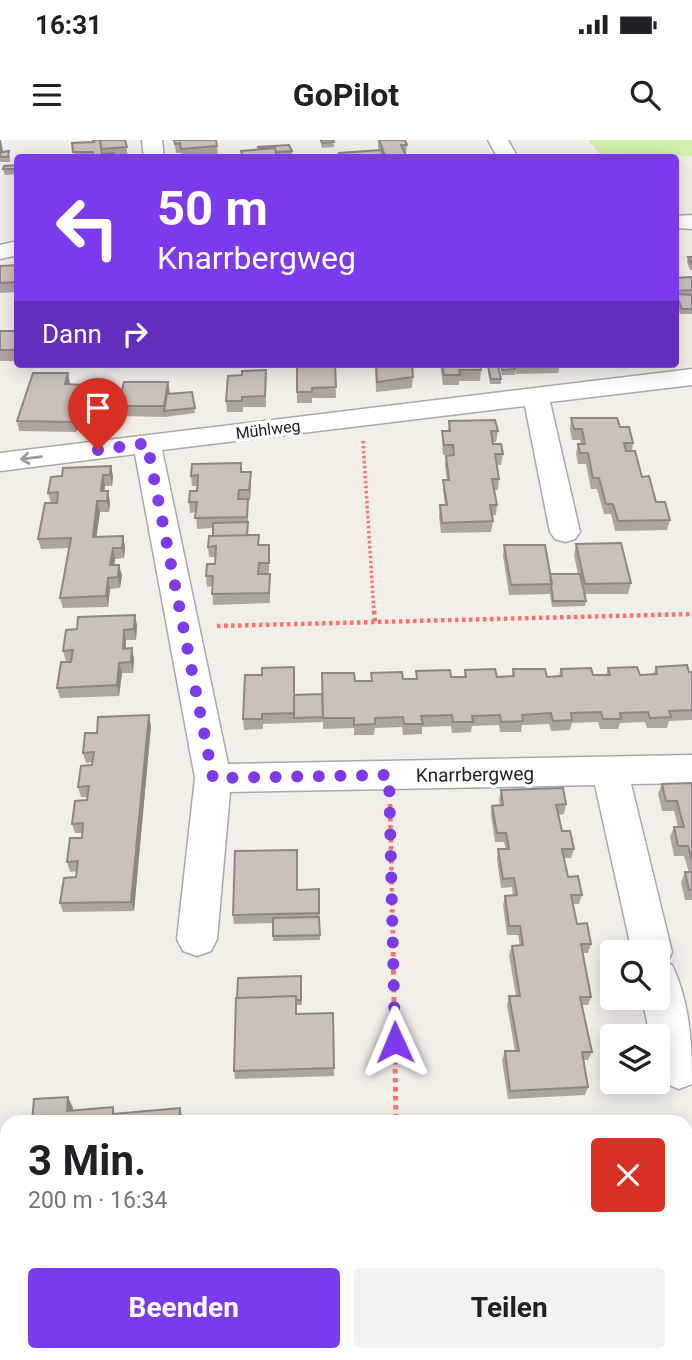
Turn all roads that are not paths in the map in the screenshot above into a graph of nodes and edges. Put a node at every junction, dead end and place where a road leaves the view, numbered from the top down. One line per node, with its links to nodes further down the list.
1 (692, 377): 2 (street, Mühlweg)
2 (536, 397): 3 (street, Mühlweg); 5 (street)
3 (147, 443): 4 (street, Mühlweg, one-way to 4); 8 (street)
4 (0, 463)
5 (565, 531)
6 (692, 769): 7 (street, Knarrbergweg)
7 (610, 772): 8 (street, Knarrbergweg); 10 (street)
8 (213, 778): 9 (street)
9 (197, 939)
10 (649, 940)
11 (665, 1010): 12 (street)
12 (679, 1069)

